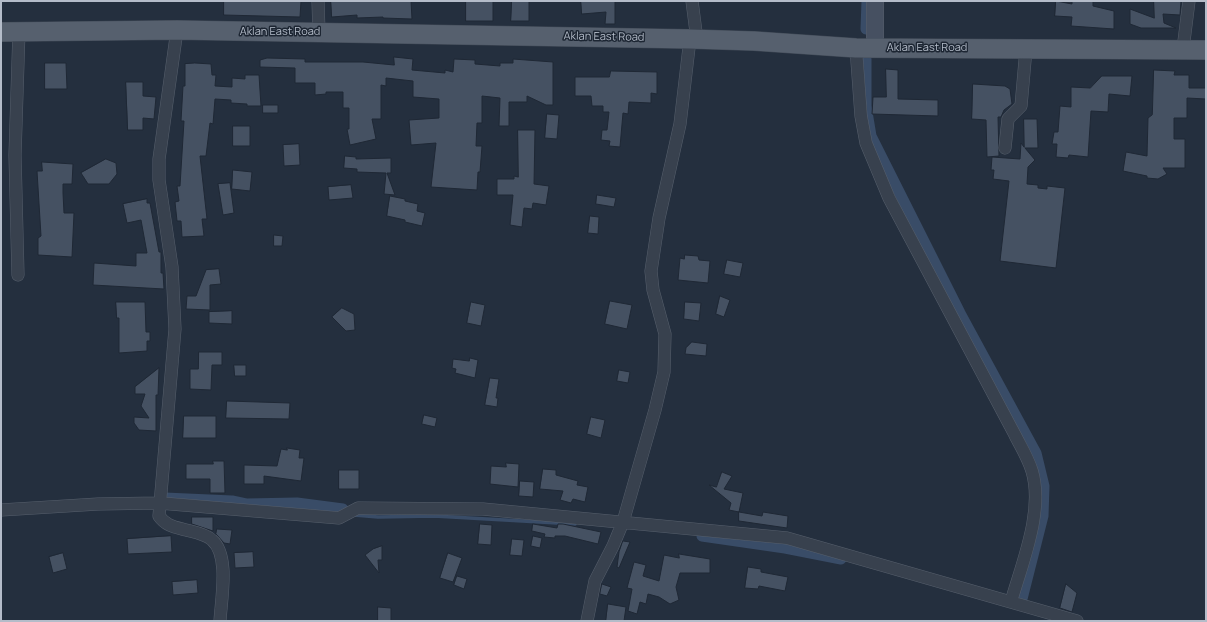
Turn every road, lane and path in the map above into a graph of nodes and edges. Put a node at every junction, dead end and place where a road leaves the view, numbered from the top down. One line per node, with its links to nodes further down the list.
1 (318, 1): 7 (street)
2 (692, 1): 8 (street)
3 (875, 1): 9 (street)
4 (1189, 1): 11 (street)
5 (177, 30): 6 (main road, Aklan East Road); 7 (main road, Aklan East Road); 15 (street)
6 (10, 31): 14 (street)
7 (319, 32): 8 (main road, Aklan East Road)
8 (693, 39): 9 (main road, Aklan East Road); 17 (street)
9 (865, 48): 10 (main road, Aklan East Road); 18 (street)
10 (1026, 49): 11 (main road, Aklan East Road); 13 (street)
11 (1183, 49): 12 (main road, Aklan East Road)
12 (1206, 50)
13 (1006, 148)
14 (18, 275)
15 (160, 503): 16 (street); 17 (street); 19 (street)
16 (1, 510)
17 (623, 522): 18 (street); 20 (street)
18 (1012, 602): 21 (street)
19 (220, 621)
20 (587, 621)
21 (1076, 621)

